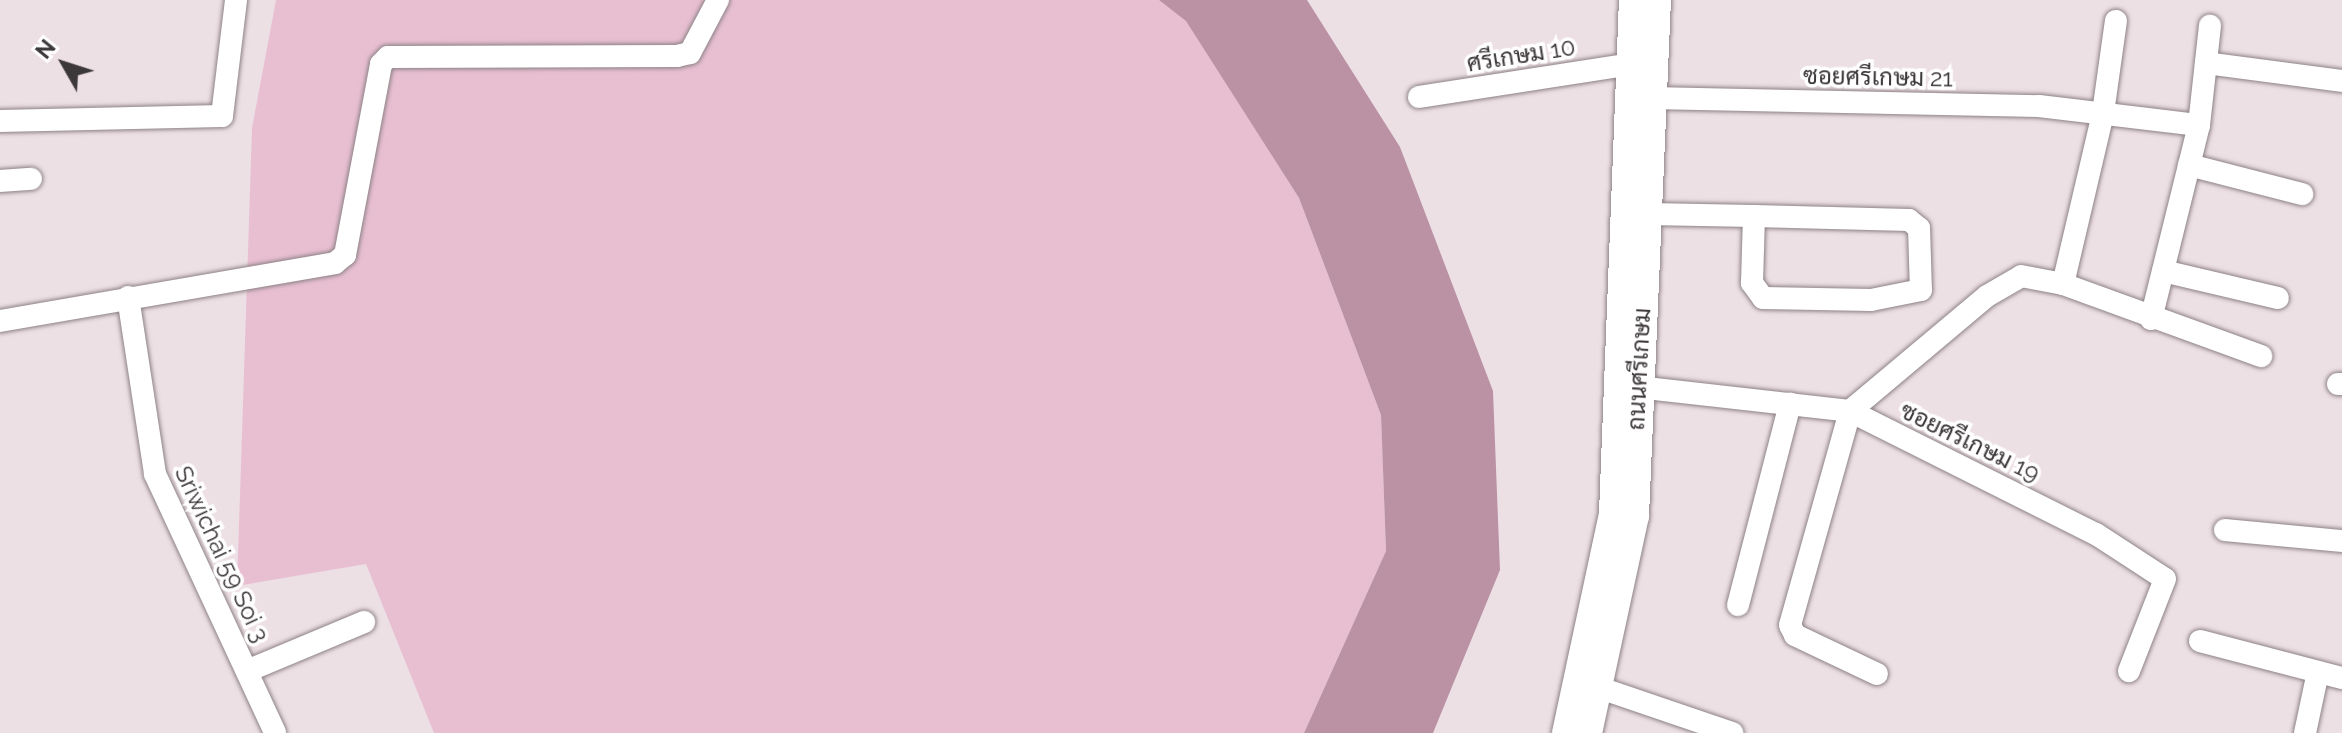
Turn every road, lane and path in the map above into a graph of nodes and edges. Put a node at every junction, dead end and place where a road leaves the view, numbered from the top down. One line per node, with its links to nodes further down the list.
1 (236, 0): 13 (street)
2 (718, 0): 23 (street)
3 (1633, 0): 8 (main road, ถนนศรีเกษม)
4 (1657, 0): 11 (main road, ถนนศรีเกษม)
5 (2116, 21): 12 (street)
6 (2210, 26): 7 (street)
7 (2206, 63): 9 (street); 14 (street)
8 (1631, 64): 10 (street, ศรีเกษม 10); 31 (main road, ถนนศรีเกษม)
9 (2342, 81)
10 (1419, 97)
11 (1651, 98): 12 (street, ซอยศรีเกษม 21); 19 (main road, ถนนศรีเกษม)
12 (2103, 113): 14 (street, ซอยศรีเกษม 21); 22 (street)
13 (0, 121)
14 (2199, 125): 15 (street)
15 (2189, 165): 18 (street); 21 (street)
16 (31, 179): 17 (street)
17 (0, 181)
18 (2302, 194)
19 (1648, 214): 20 (street); 28 (main road, ถนนศรีเกษม)
20 (1754, 216): 20 (street)
21 (2163, 271): 24 (street); 25 (street)
22 (2063, 284): 25 (street); 30 (street)
23 (128, 297): 26 (street); 37 (street, Sriwichai 59 Soi 3)
24 (2278, 298)
25 (2151, 319): 27 (street)
26 (0, 321)
27 (2261, 356)
28 (1637, 387): 29 (street, ซอยศรีเกษม 19); 31 (main road, ถนนศรีเกษม)
29 (1790, 404): 30 (street, ซอยศรีเกษม 19); 34 (street)
30 (1850, 411): 38 (street, ซอยศรีเกษม 19); 40 (street)
31 (1624, 481): 42 (main road, ถนนศรีเกษม); 44 (main road, ถนนศรีเกษม)
32 (2225, 530): 33 (street)
33 (2342, 541)
34 (1738, 605)
35 (364, 622): 37 (street)
36 (2200, 641): 39 (street)
37 (247, 671): 43 (street, Sriwichai 59 Soi 3)
38 (2129, 671)
39 (2318, 672): 41 (street); 47 (street)
40 (1877, 674)
41 (2342, 678)
42 (1597, 687): 45 (main road, ถนนศรีเกษม); 46 (street)
43 (275, 733)
44 (1566, 733)
45 (1588, 733)
46 (1732, 733)
47 (2305, 733)

